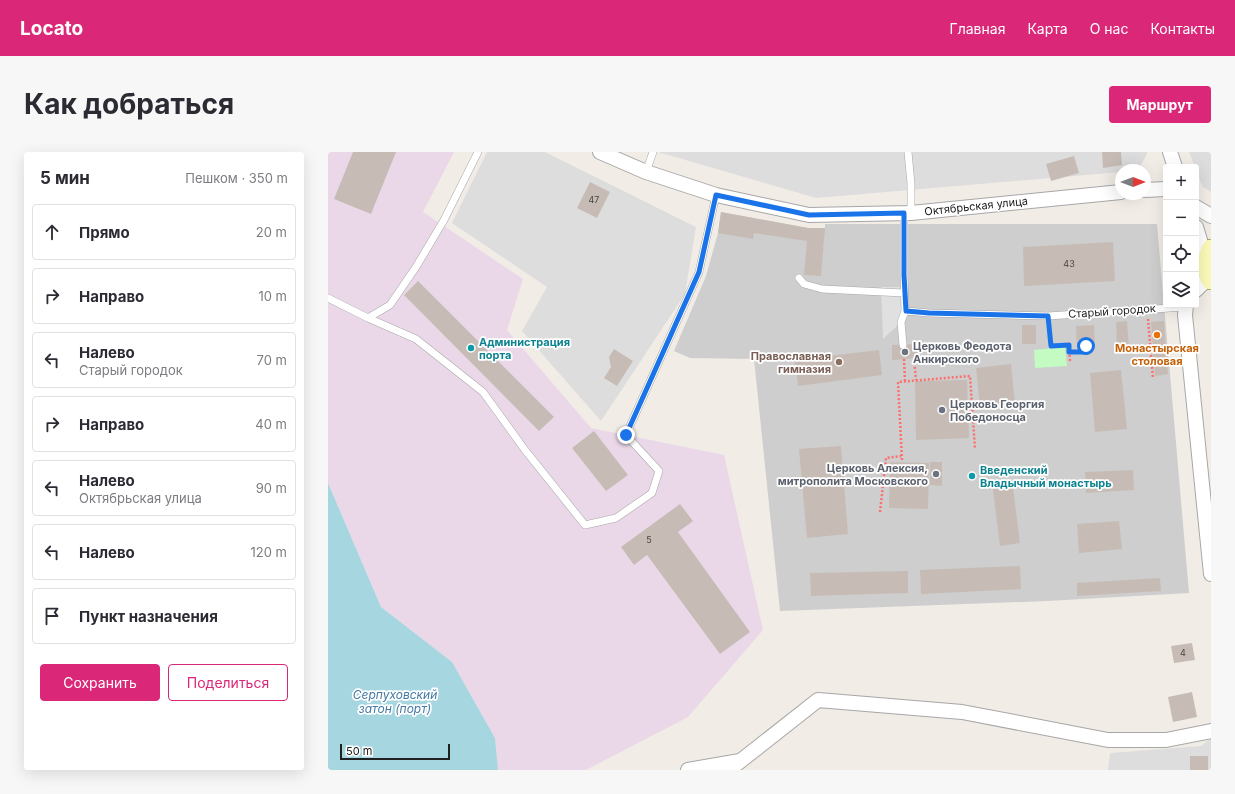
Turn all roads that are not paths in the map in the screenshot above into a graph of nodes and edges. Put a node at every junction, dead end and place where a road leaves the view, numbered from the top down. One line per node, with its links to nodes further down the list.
1 (478, 152): 24 (lane)
2 (600, 152): 7 (street, Октябрьская улица)
3 (653, 152): 7 (lane)
4 (908, 152): 13 (lane)
5 (1170, 152): 6 (street)
6 (1174, 164)
7 (646, 172): 11 (street, Октябрьская улица)
8 (1163, 189): 9 (street)
9 (1151, 190)
10 (1115, 193): 13 (street, Октябрьская улица)
11 (716, 195): 13 (street, Октябрьская улица); 24 (lane)
12 (1199, 209): 14 (street)
13 (907, 213): 19 (lane)
14 (1211, 216)
15 (1199, 236): 16 (street)
16 (1209, 267): 18 (street)
17 (799, 278): 19 (lane)
18 (1199, 285)
19 (904, 293): 23 (lane)
20 (328, 298): 24 (lane)
21 (1163, 308): 23 (lane, Старый городок)
22 (1185, 308): 26 (street)
23 (906, 311): 25 (lane)
24 (368, 318)
25 (903, 344)
26 (1211, 574)
27 (1211, 731): 28 (street)
28 (740, 761): 29 (street); 30 (street)
29 (688, 770)
30 (729, 770)

